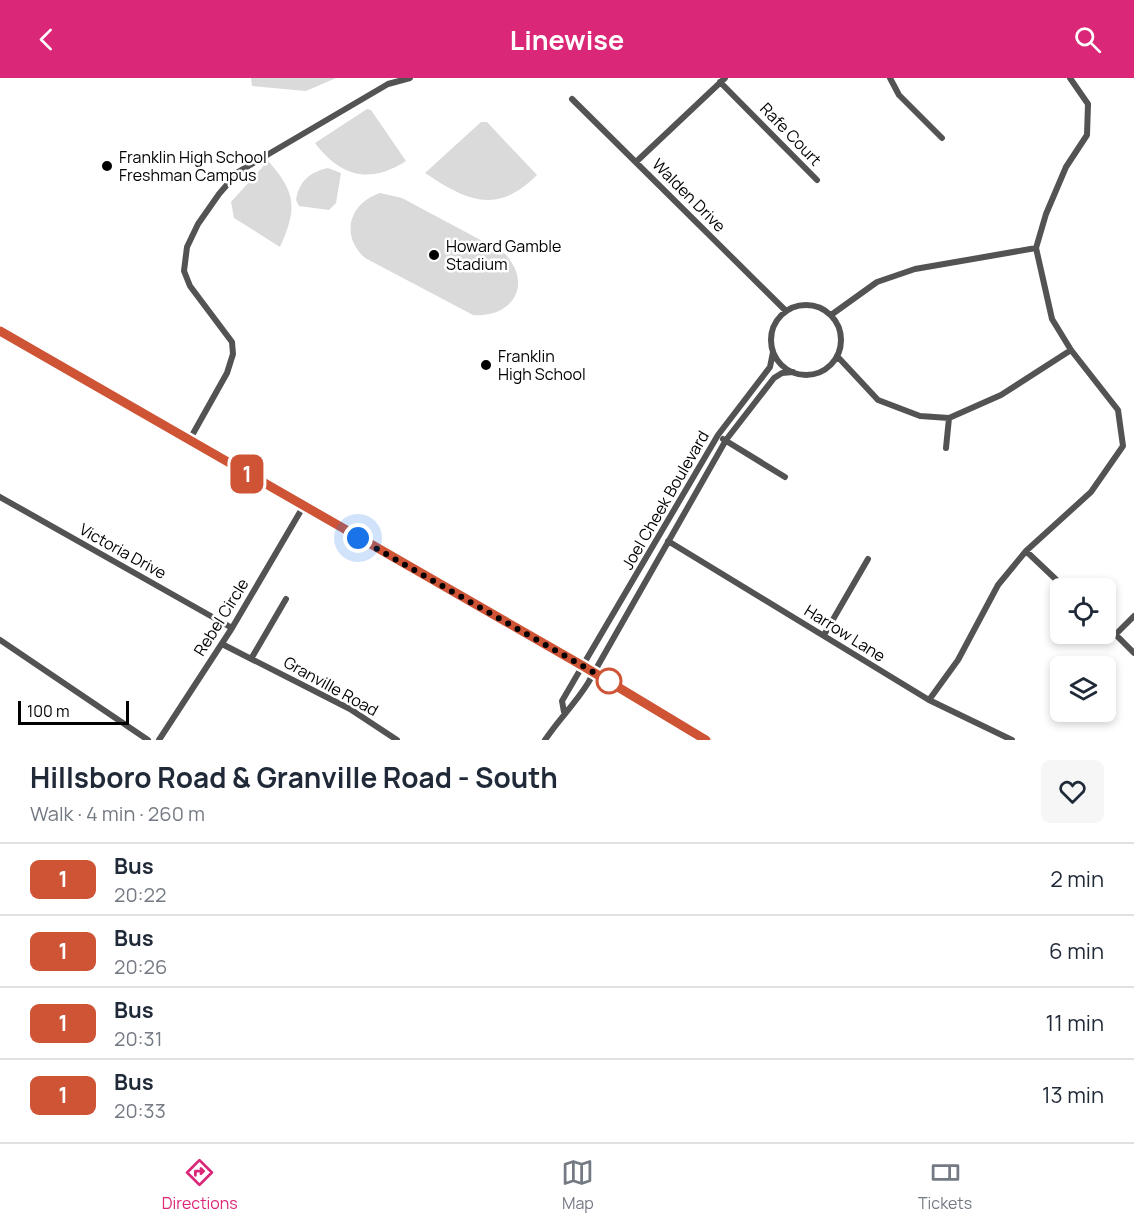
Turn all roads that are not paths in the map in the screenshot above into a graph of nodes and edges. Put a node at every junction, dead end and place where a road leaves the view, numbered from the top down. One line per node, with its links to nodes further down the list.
1 (410, 78): 19 (street)
2 (890, 78): 6 (street)
3 (1070, 78): 9 (street)
4 (722, 80): 7 (street); 8 (street, Rafe Court)
5 (572, 99): 7 (street, Walden Drive)
6 (942, 138)
7 (637, 161): 10 (street, Walden Drive)
8 (817, 180)
9 (1036, 248): 11 (street); 13 (street)
10 (786, 311): 11 (street); 14 (street)
11 (831, 315): 15 (street)
12 (0, 331): 19 (main road)
13 (1071, 350): 17 (street); 26 (street)
14 (773, 352): 16 (street); 18 (street, Joel Cheek Boulevard)
15 (837, 356): 16 (street); 17 (street)
16 (793, 372): 20 (street, Joel Cheek Boulevard)
17 (949, 418): 21 (street)
18 (718, 435): 20 (street); 32 (street, Joel Cheek Boulevard)
19 (190, 440): 24 (main road)
20 (726, 440): 22 (street); 25 (street, Joel Cheek Boulevard)
21 (946, 448)
22 (785, 477)
23 (0, 497): 31 (street, Victoria Drive)
24 (303, 507): 31 (street, Rebel Circle); 40 (main road)
25 (668, 541): 33 (street, Joel Cheek Boulevard); 35 (street, Harrow Lane)
26 (1026, 551): 28 (street); 42 (street)
27 (868, 559): 35 (street)
28 (1054, 578)
29 (286, 599): 39 (street)
30 (1134, 616): 34 (street)
31 (232, 628): 37 (street, Rebel Circle)
32 (606, 628): 33 (street); 40 (street, Joel Cheek Boulevard)
33 (616, 632): 41 (street, Joel Cheek Boulevard)
34 (1116, 634): 38 (street)
35 (824, 635): 42 (street, Harrow Lane)
36 (0, 640): 44 (street)
37 (222, 645): 39 (street, Granville Road); 45 (street, Rebel Circle)
38 (1134, 653)
39 (251, 659): 46 (street, Granville Road)
40 (583, 666): 41 (main road); 43 (street)
41 (593, 672): 43 (street); 48 (main road)
42 (929, 700): 49 (street, Harrow Lane)
43 (564, 712): 47 (street)
44 (148, 740)
45 (159, 740)
46 (397, 740)
47 (545, 740)
48 (706, 740)
49 (1012, 740)

